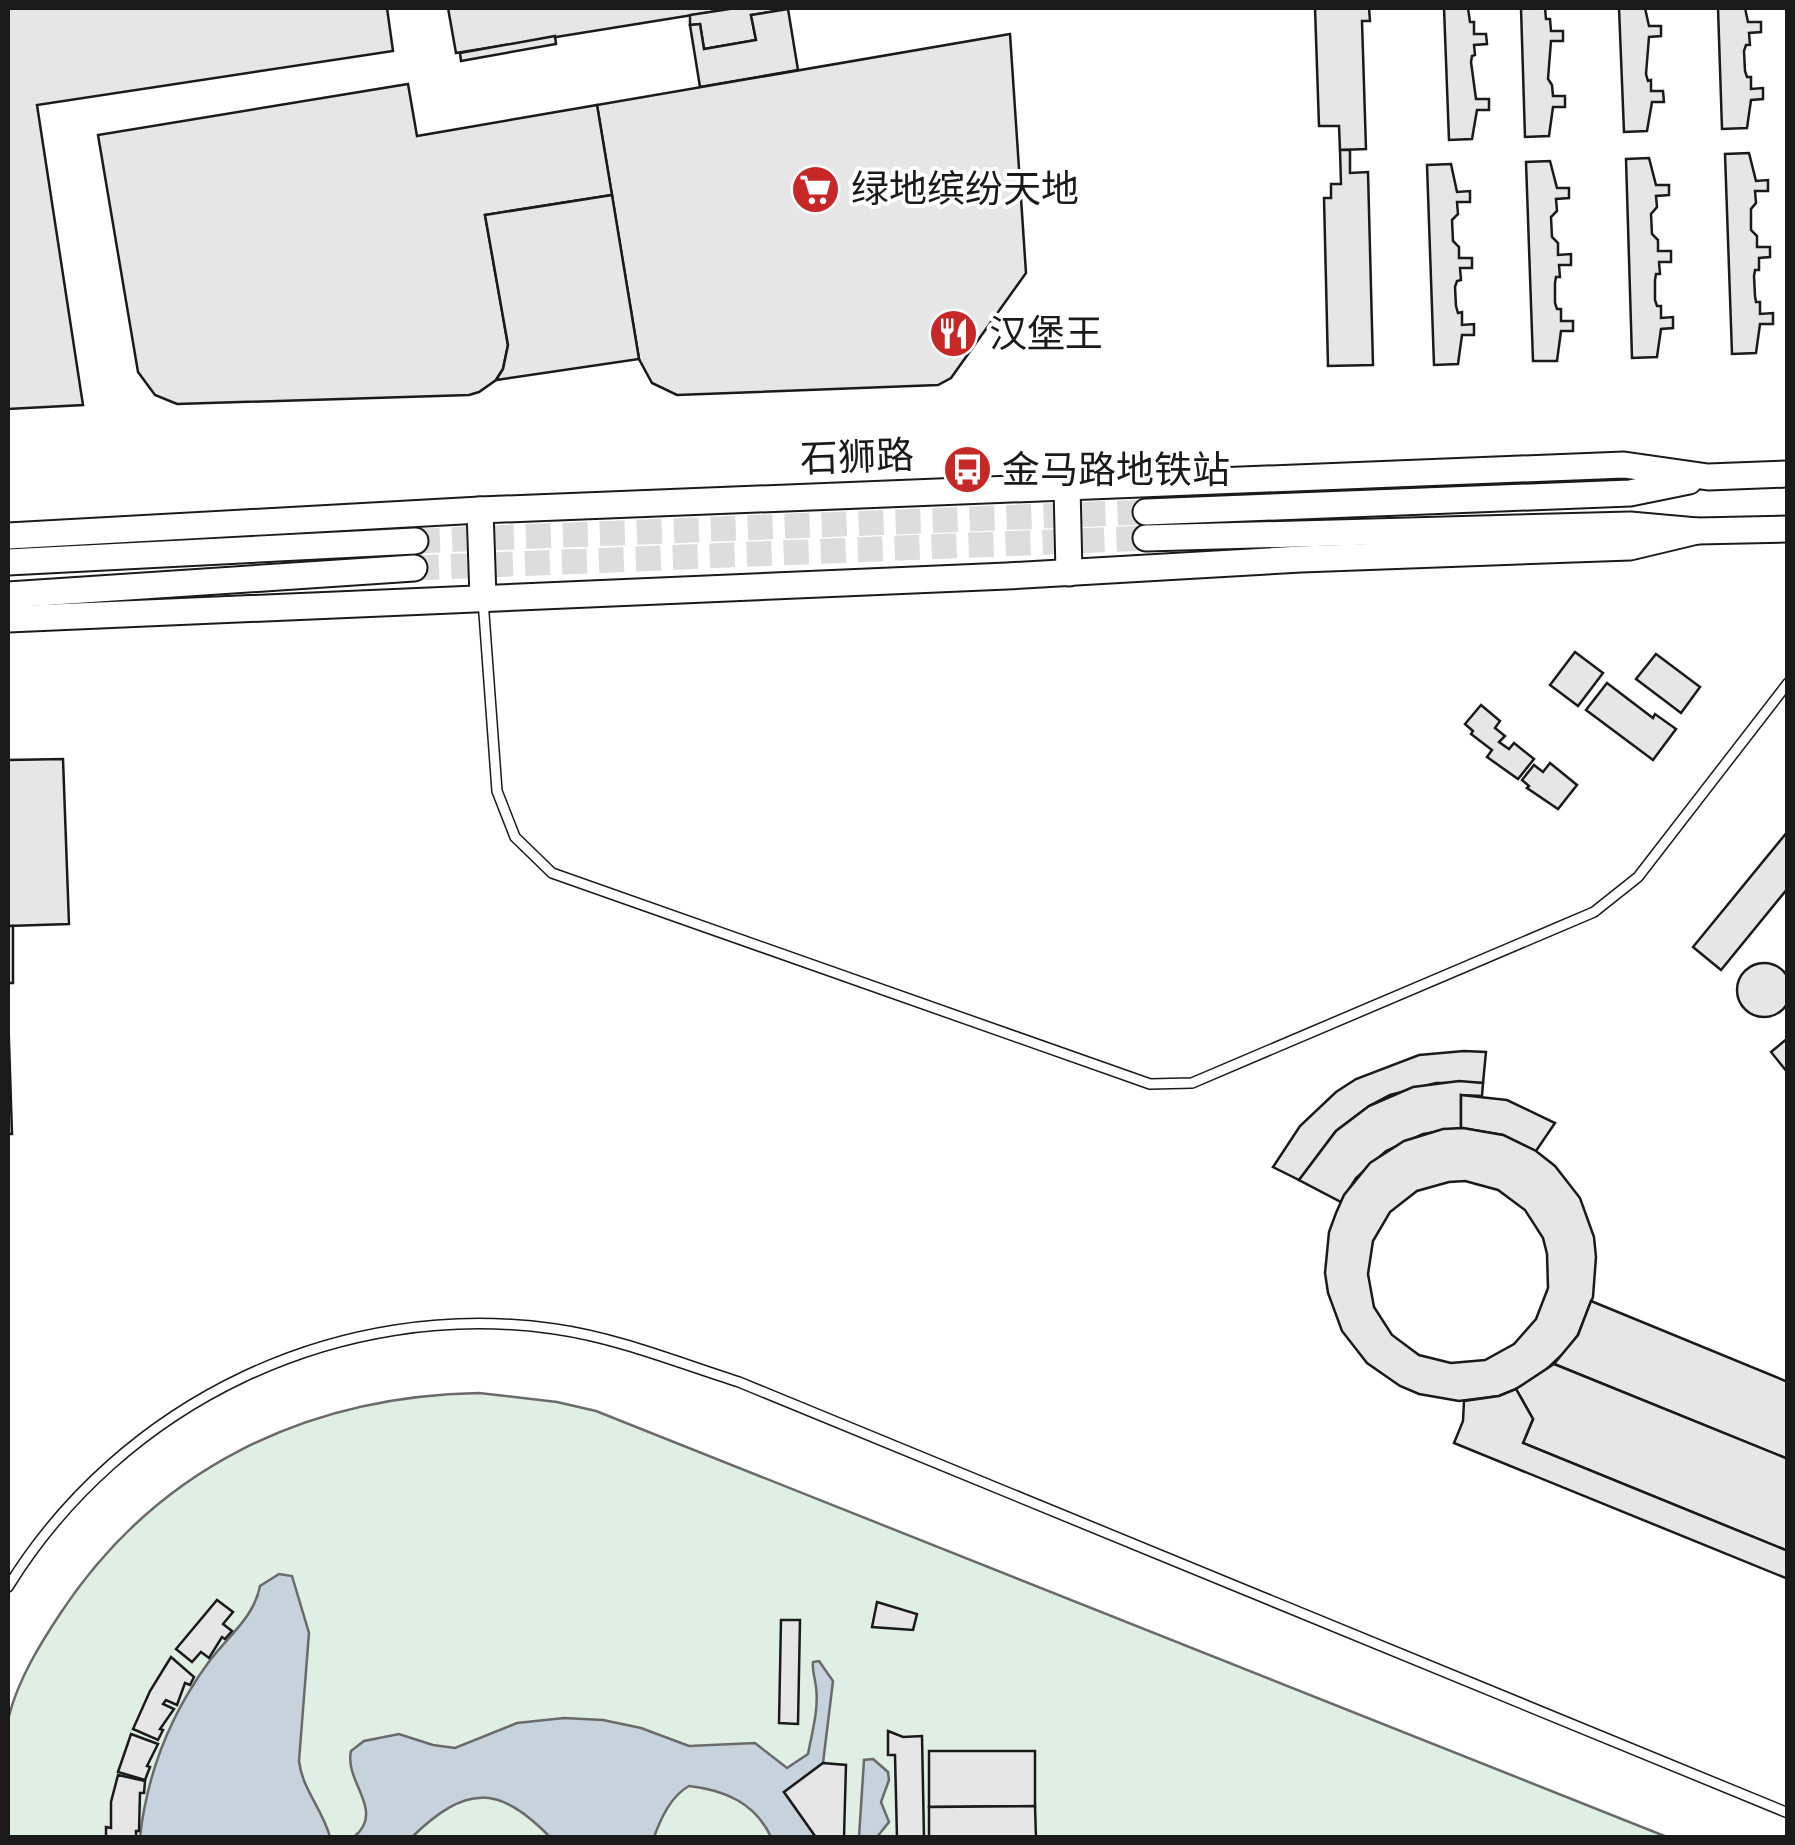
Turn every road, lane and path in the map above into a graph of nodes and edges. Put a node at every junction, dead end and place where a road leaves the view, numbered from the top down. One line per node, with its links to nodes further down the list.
1 (1788, 474): 2 (street, 石狮路)
2 (1708, 476): 3 (street, 石狮路); 6 (street, 石狮路)
3 (1067, 486): 4 (street, 石狮路); 11 (street)
4 (480, 510): 7 (street, 石狮路); 13 (street)
5 (1788, 529): 6 (street, 石狮路)
6 (1697, 530): 11 (street, 石狮路)
7 (8, 536)
8 (415, 541): 9 (street)
9 (8, 562)
10 (414, 568): 12 (street)
11 (1069, 573): 13 (street, 石狮路)
12 (8, 595)
13 (483, 597): 14 (street, 石狮路); 15 (lane)
14 (8, 619)
15 (1788, 683)
16 (8, 1587): 17 (lane)
17 (1788, 1813)

